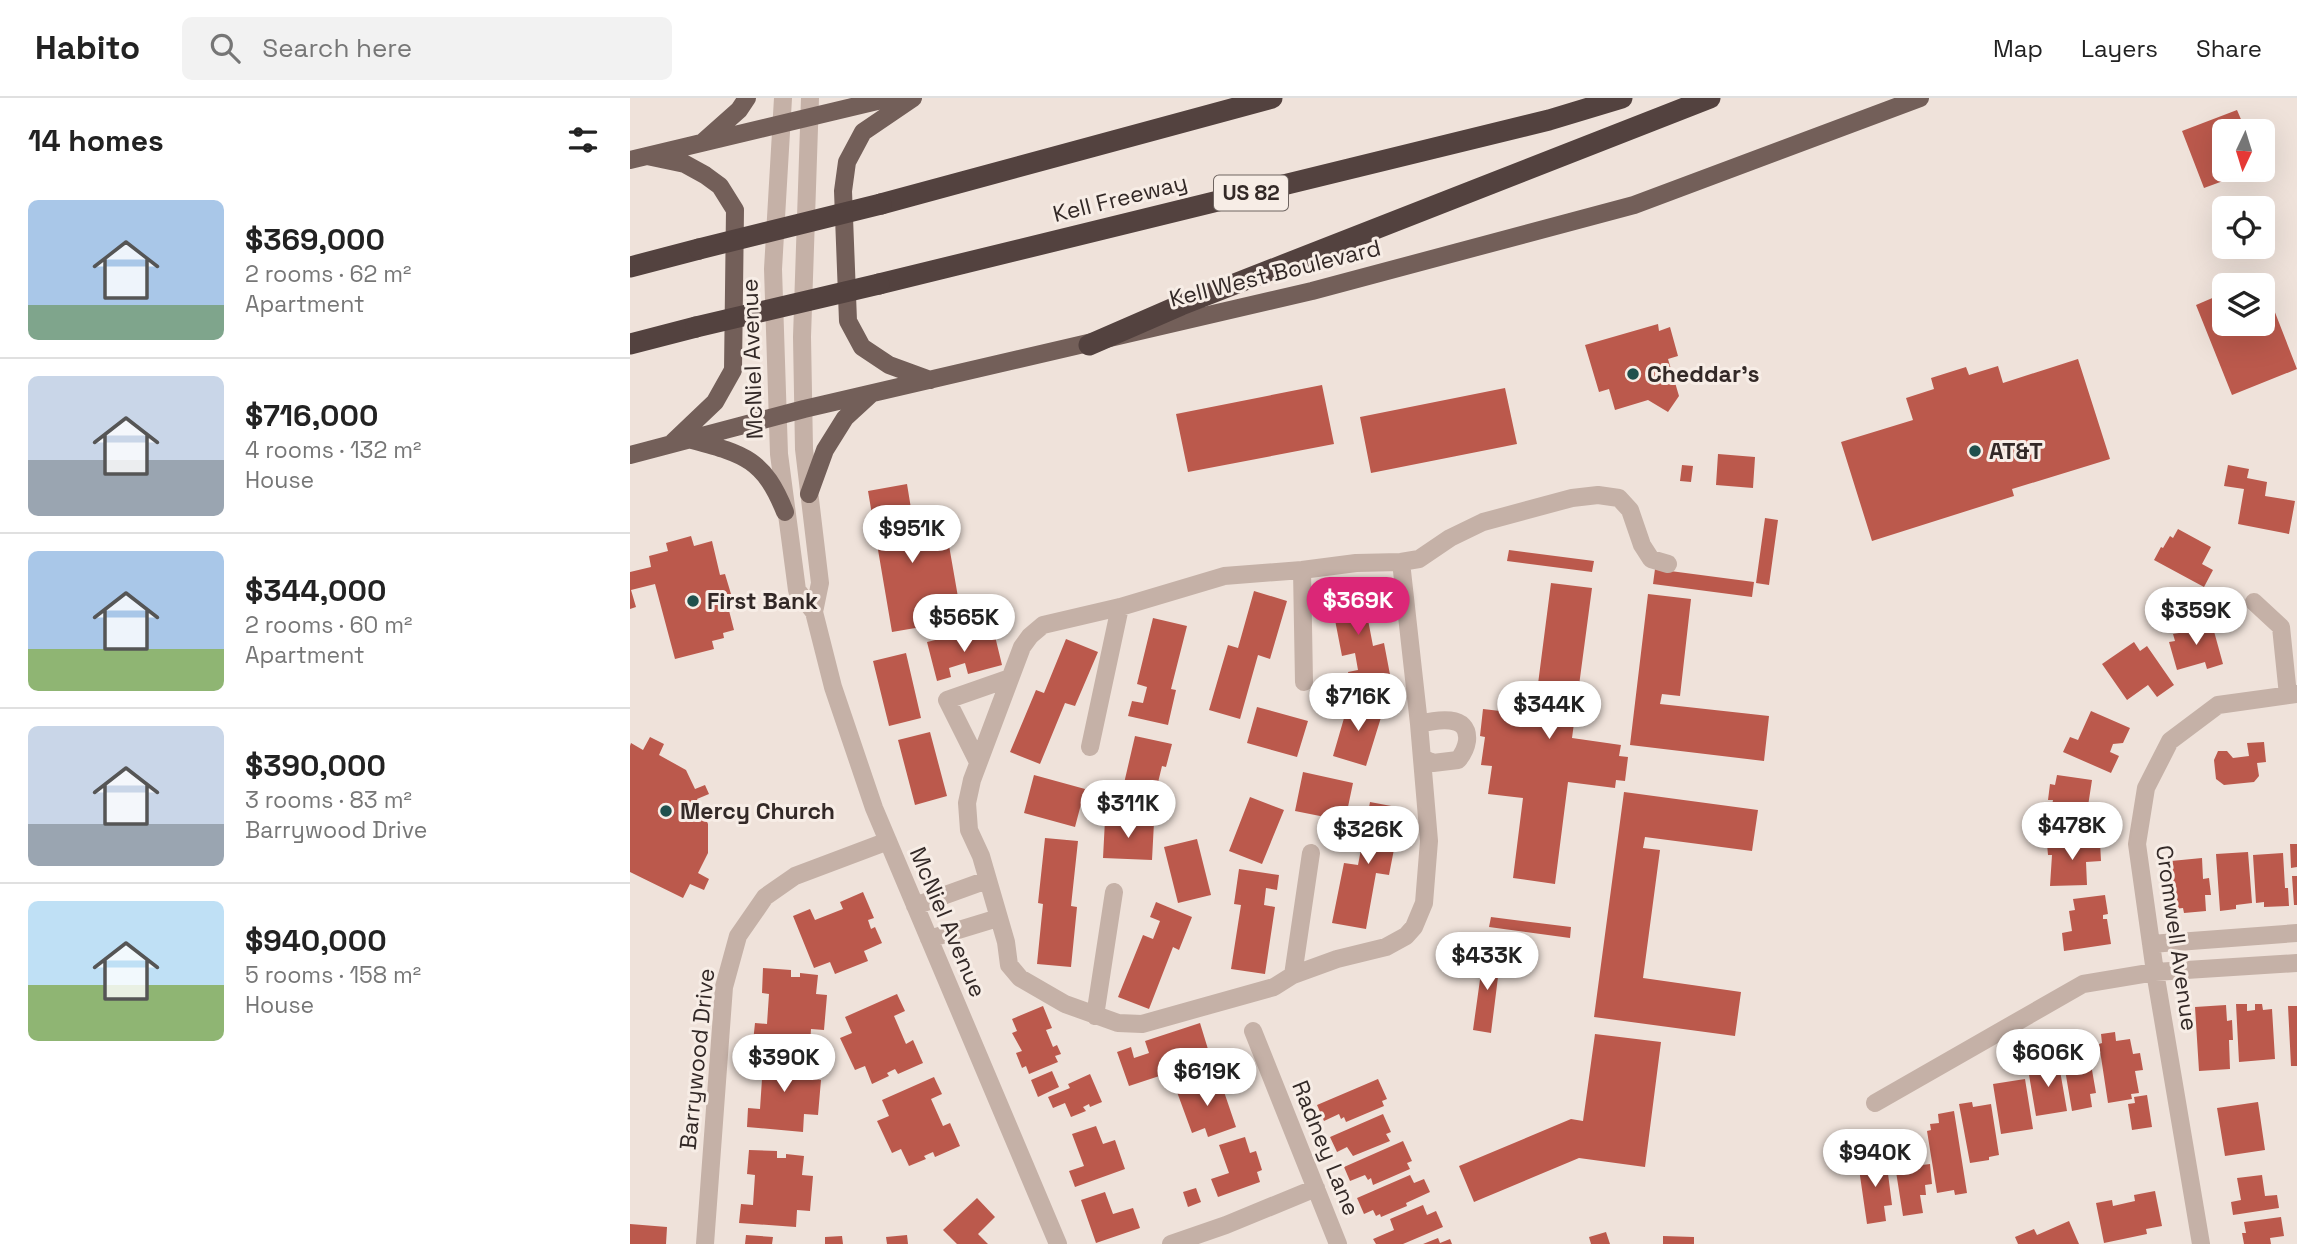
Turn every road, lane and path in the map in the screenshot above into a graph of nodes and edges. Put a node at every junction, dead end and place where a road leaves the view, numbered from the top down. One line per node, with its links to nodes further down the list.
1 (747, 98): 13 (main road)
2 (783, 98): 12 (street, McNiel Avenue)
3 (810, 98): 11 (street, McNiel Avenue)
4 (861, 98): 5 (main road)
5 (889, 98): 11 (main road)
6 (913, 98): 18 (main road)
7 (1272, 98): 15 (highway, bridge)
8 (1622, 98): 16 (highway, Kell Freeway / US 82, bridge)
9 (1710, 98): 17 (highway)
10 (1920, 98): 17 (main road, Kell West Boulevard)
11 (810, 118): 12 (main road); 20 (street, McNiel Avenue)
12 (780, 125): 13 (main road); 21 (street, McNiel Avenue)
13 (701, 143): 14 (main road)
14 (639, 158): 23 (main road)
15 (630, 267)
16 (630, 344)
17 (1088, 345): 18 (main road, Kell West Boulevard)
18 (930, 380): 19 (main road, Kell West Boulevard)
19 (872, 393): 20 (main road, Kell West Boulevard); 25 (main road)
20 (804, 409): 21 (main road, Kell West Boulevard); 25 (street, McNiel Avenue)
21 (777, 415): 22 (main road, Kell West Boulevard); 26 (street, McNiel Avenue)
22 (688, 439): 23 (main road, Kell West Boulevard); 26 (main road)
23 (670, 444): 24 (main road, Kell West Boulevard)
24 (630, 455)
25 (809, 494): 32 (street, McNiel Avenue)
26 (785, 512): 32 (street, McNiel Avenue)
27 (1401, 562): 28 (street); 29 (street); 36 (street)
28 (1668, 564)
29 (1302, 570): 31 (street); 34 (street)
30 (2254, 602): 35 (street)
31 (1120, 607): 33 (street); 37 (street)
32 (814, 612): 40 (street, McNiel Avenue)
33 (1010, 678): 39 (street); 39 (street)
34 (1304, 682)
35 (2293, 695): 48 (street, Cromwell Avenue)
36 (1419, 723): 38 (street); 38 (street)
37 (1090, 747)
38 (1422, 758): 51 (street)
39 (978, 762): 42 (street)
40 (888, 841): 44 (street, McNiel Avenue); 56 (street, Barrywood Drive)
41 (1311, 853): 51 (street)
42 (987, 880): 44 (street); 45 (street)
43 (1114, 892): 52 (street)
44 (915, 906): 47 (street, McNiel Avenue)
45 (998, 918): 47 (street); 52 (street)
46 (2297, 933): 48 (street)
47 (929, 939): 57 (street, McNiel Avenue)
48 (2151, 944): 50 (street, Cromwell Avenue)
49 (2297, 963): 50 (street)
50 (2155, 972): 54 (street); 60 (street, Cromwell Avenue)
51 (1293, 975): 52 (street)
52 (1095, 1016)
53 (1254, 1031): 55 (street, Radney Lane)
54 (1875, 1103)
55 (1316, 1188): 58 (street); 59 (street, Radney Lane)
56 (705, 1244)
57 (1058, 1244)
58 (1171, 1244)
59 (1338, 1244)
60 (2201, 1244)

